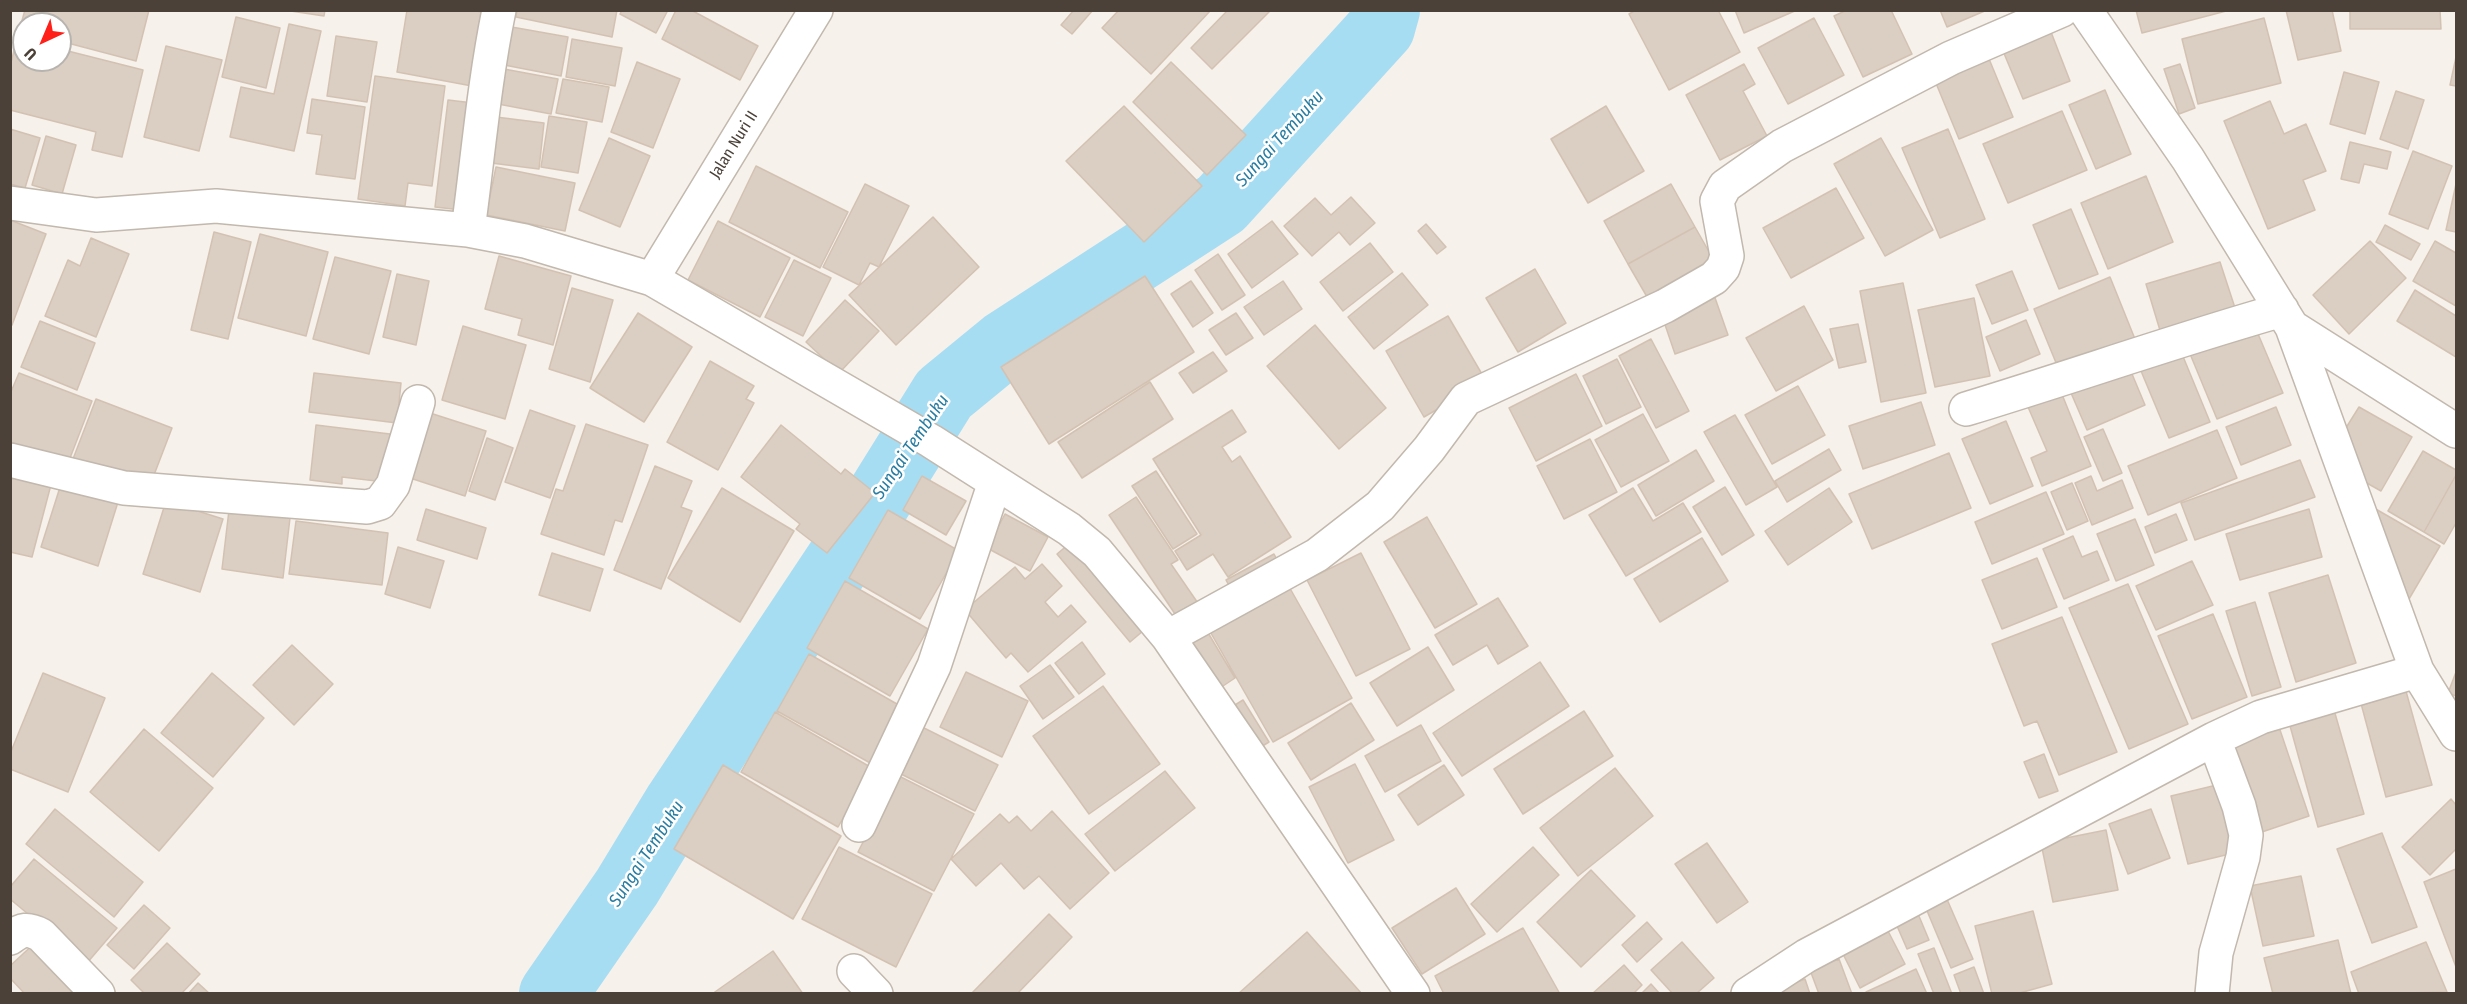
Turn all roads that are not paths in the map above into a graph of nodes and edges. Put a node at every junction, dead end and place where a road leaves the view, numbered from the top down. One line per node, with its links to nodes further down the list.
1 (499, 10): 6 (street)
2 (816, 10): 7 (street, Jalan Nuri II)
3 (2062, 10): 14 (street)
4 (2085, 10): 8 (street)
5 (10, 203): 6 (street)
6 (468, 230): 7 (street)
7 (652, 279): 13 (street)
8 (2287, 319): 10 (street); 11 (street); 15 (street)
9 (418, 402): 12 (street)
10 (1966, 409)
11 (2457, 431)
12 (10, 460)
13 (995, 482): 14 (street); 18 (street)
14 (1168, 637): 21 (street)
15 (2417, 671): 16 (street); 17 (street)
16 (2457, 734)
17 (2214, 739): 22 (street); 23 (street)
18 (859, 825)
19 (10, 938): 20 (street)
20 (98, 993)
21 (1413, 993)
22 (1748, 993)
23 (2212, 993)

